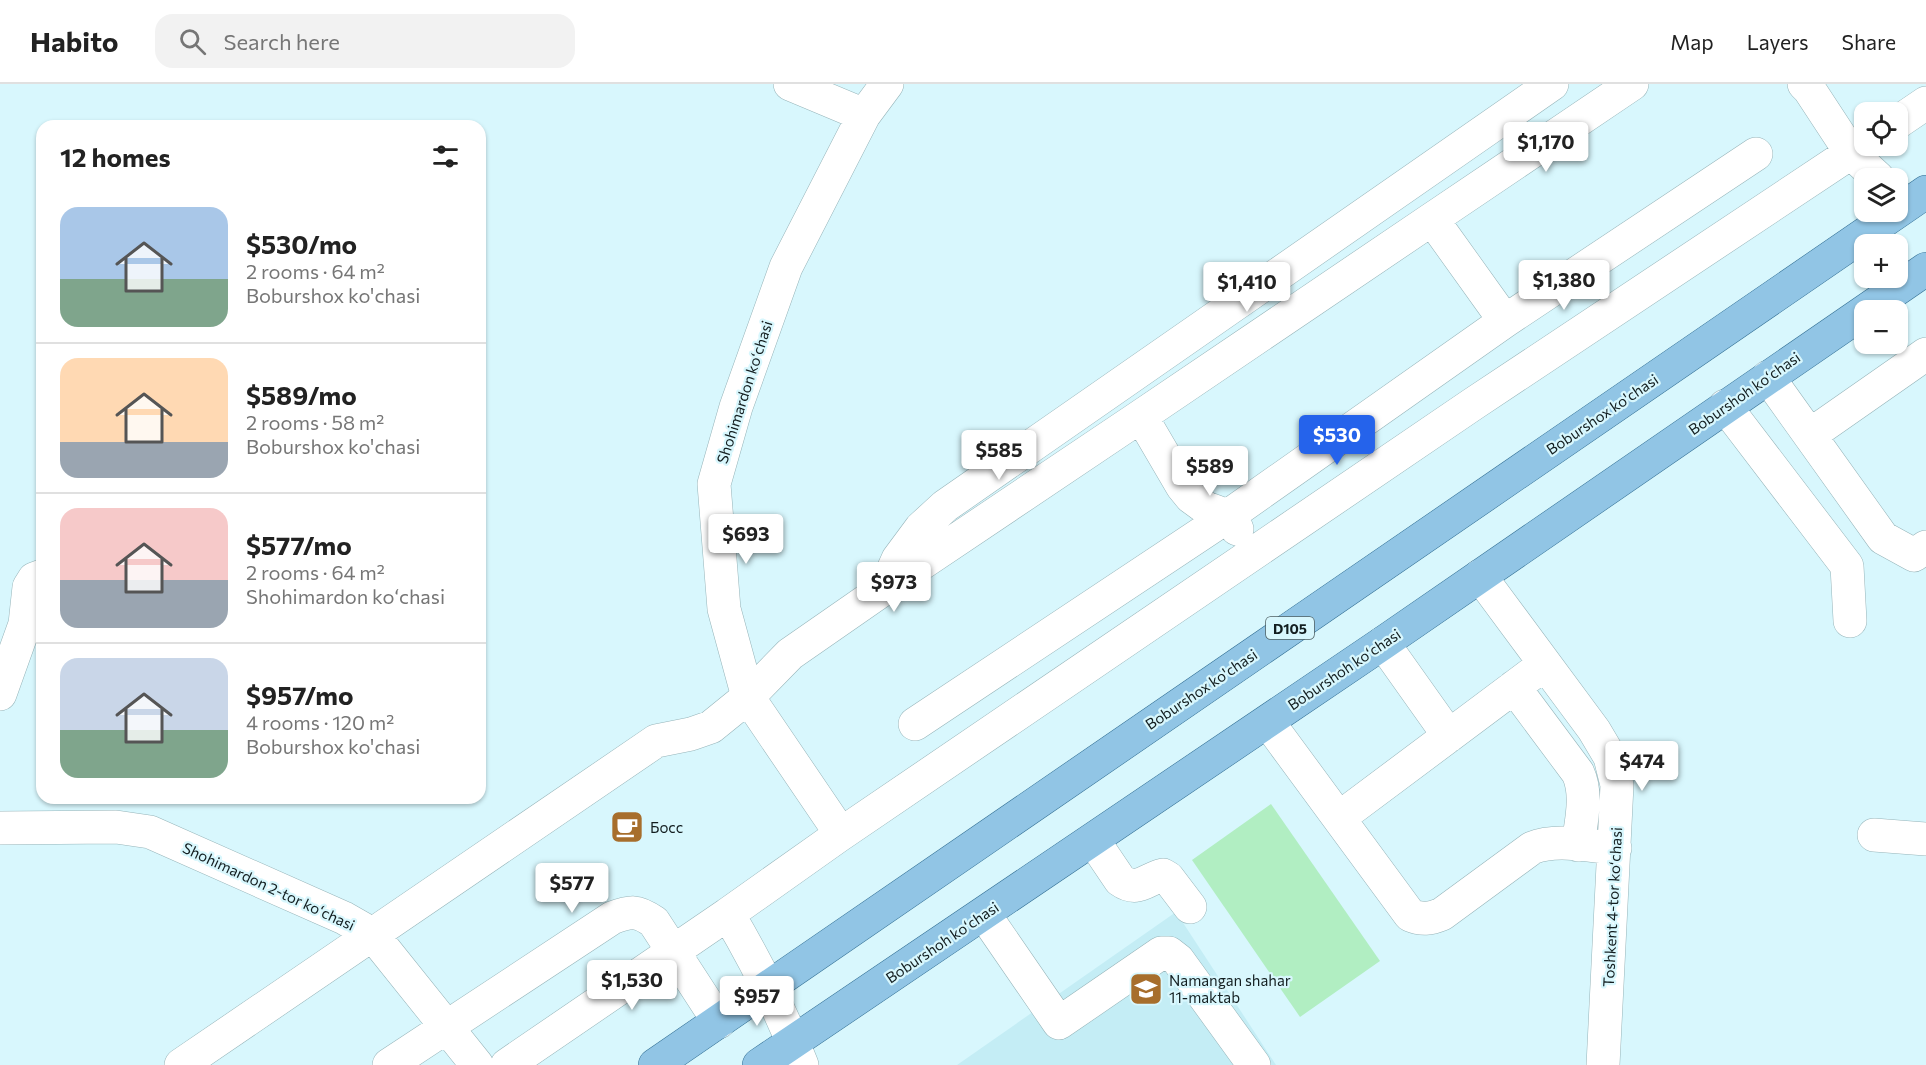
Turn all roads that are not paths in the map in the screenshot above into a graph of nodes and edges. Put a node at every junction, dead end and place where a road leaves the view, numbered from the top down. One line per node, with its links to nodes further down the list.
1 (790, 84): 7 (street)
2 (887, 84): 7 (street, Shohimardon koʻchasi)
3 (1552, 84): 27 (street)
4 (1632, 84): 13 (street)
5 (1804, 84): 9 (street)
6 (1926, 103): 8 (street)
7 (864, 115): 33 (street, Shohimardon koʻchasi)
8 (1908, 115)
9 (1854, 143)
10 (1854, 151): 16 (street)
11 (1756, 154): 15 (street)
12 (1910, 198): 50 (main road, Boburshox ko'chasi / D105)
13 (1432, 219): 15 (street); 20 (street)
14 (1926, 269): 18 (main road, Boburshoh koʻchasi)
15 (1517, 313): 16 (street); 22 (street)
16 (1558, 347): 24 (street)
17 (1926, 354): 21 (street)
18 (1768, 377): 19 (main road, Boburshoh koʻchasi); 21 (street)
19 (1725, 406): 25 (main road, Boburshoh koʻchasi); 28 (street)
20 (1141, 416): 22 (street); 27 (street)
21 (1810, 435): 23 (street)
22 (1228, 516): 24 (street); 35 (street)
23 (1926, 547)
24 (1255, 553): 39 (street)
25 (1480, 576): 29 (main road, Boburshoh koʻchasi); 30 (street, Toshkent 4-tor koʻchasi)
26 (36, 578): 32 (street)
27 (885, 588): 33 (street)
28 (1850, 621)
29 (1383, 643): 34 (main road, Boburshoh koʻchasi); 36 (street)
30 (1545, 664): 31 (street); 44 (street, Toshkent 4-tor koʻchasi)
31 (1514, 687): 36 (street); 43 (street)
32 (0, 694)
33 (748, 697): 39 (street, Shohimardon koʻchasi); 48 (street)
34 (1268, 722): 37 (street); 42 (main road, Boburshoh koʻchasi)
35 (915, 724)
36 (1449, 736): 37 (street)
37 (1339, 818): 43 (street)
38 (0, 828): 48 (street, Shohimardon 2-tor koʻchasi)
39 (841, 834): 46 (street)
40 (1874, 835): 41 (street)
41 (1926, 839)
42 (1093, 840): 45 (street); 47 (main road, Boburshoh koʻchasi)
43 (1578, 844): 44 (street)
44 (1614, 848): 61 (street, Toshkent 4-tor koʻchasi)
45 (1190, 907)
46 (728, 914): 49 (street); 50 (street)
47 (984, 914): 53 (main road, Boburshoh koʻchasi); 60 (street)
48 (372, 934): 52 (street, Shohimardon 2-tor koʻchasi); 54 (street)
49 (673, 952): 51 (street); 52 (street); 57 (street)
50 (767, 989): 51 (main road, Boburshox ko'chasi / D105); 53 (street)
51 (719, 1022): 58 (main road, Boburshox ko'chasi / D105)
52 (447, 1027): 55 (street); 56 (street, Shohimardon 2-tor koʻchasi)
53 (797, 1054): 59 (main road, Boburshoh koʻchasi)
54 (181, 1065)
55 (389, 1065)
56 (477, 1065)
57 (507, 1065)
58 (655, 1065)
59 (759, 1065)
60 (1254, 1065)
61 (1603, 1065)

